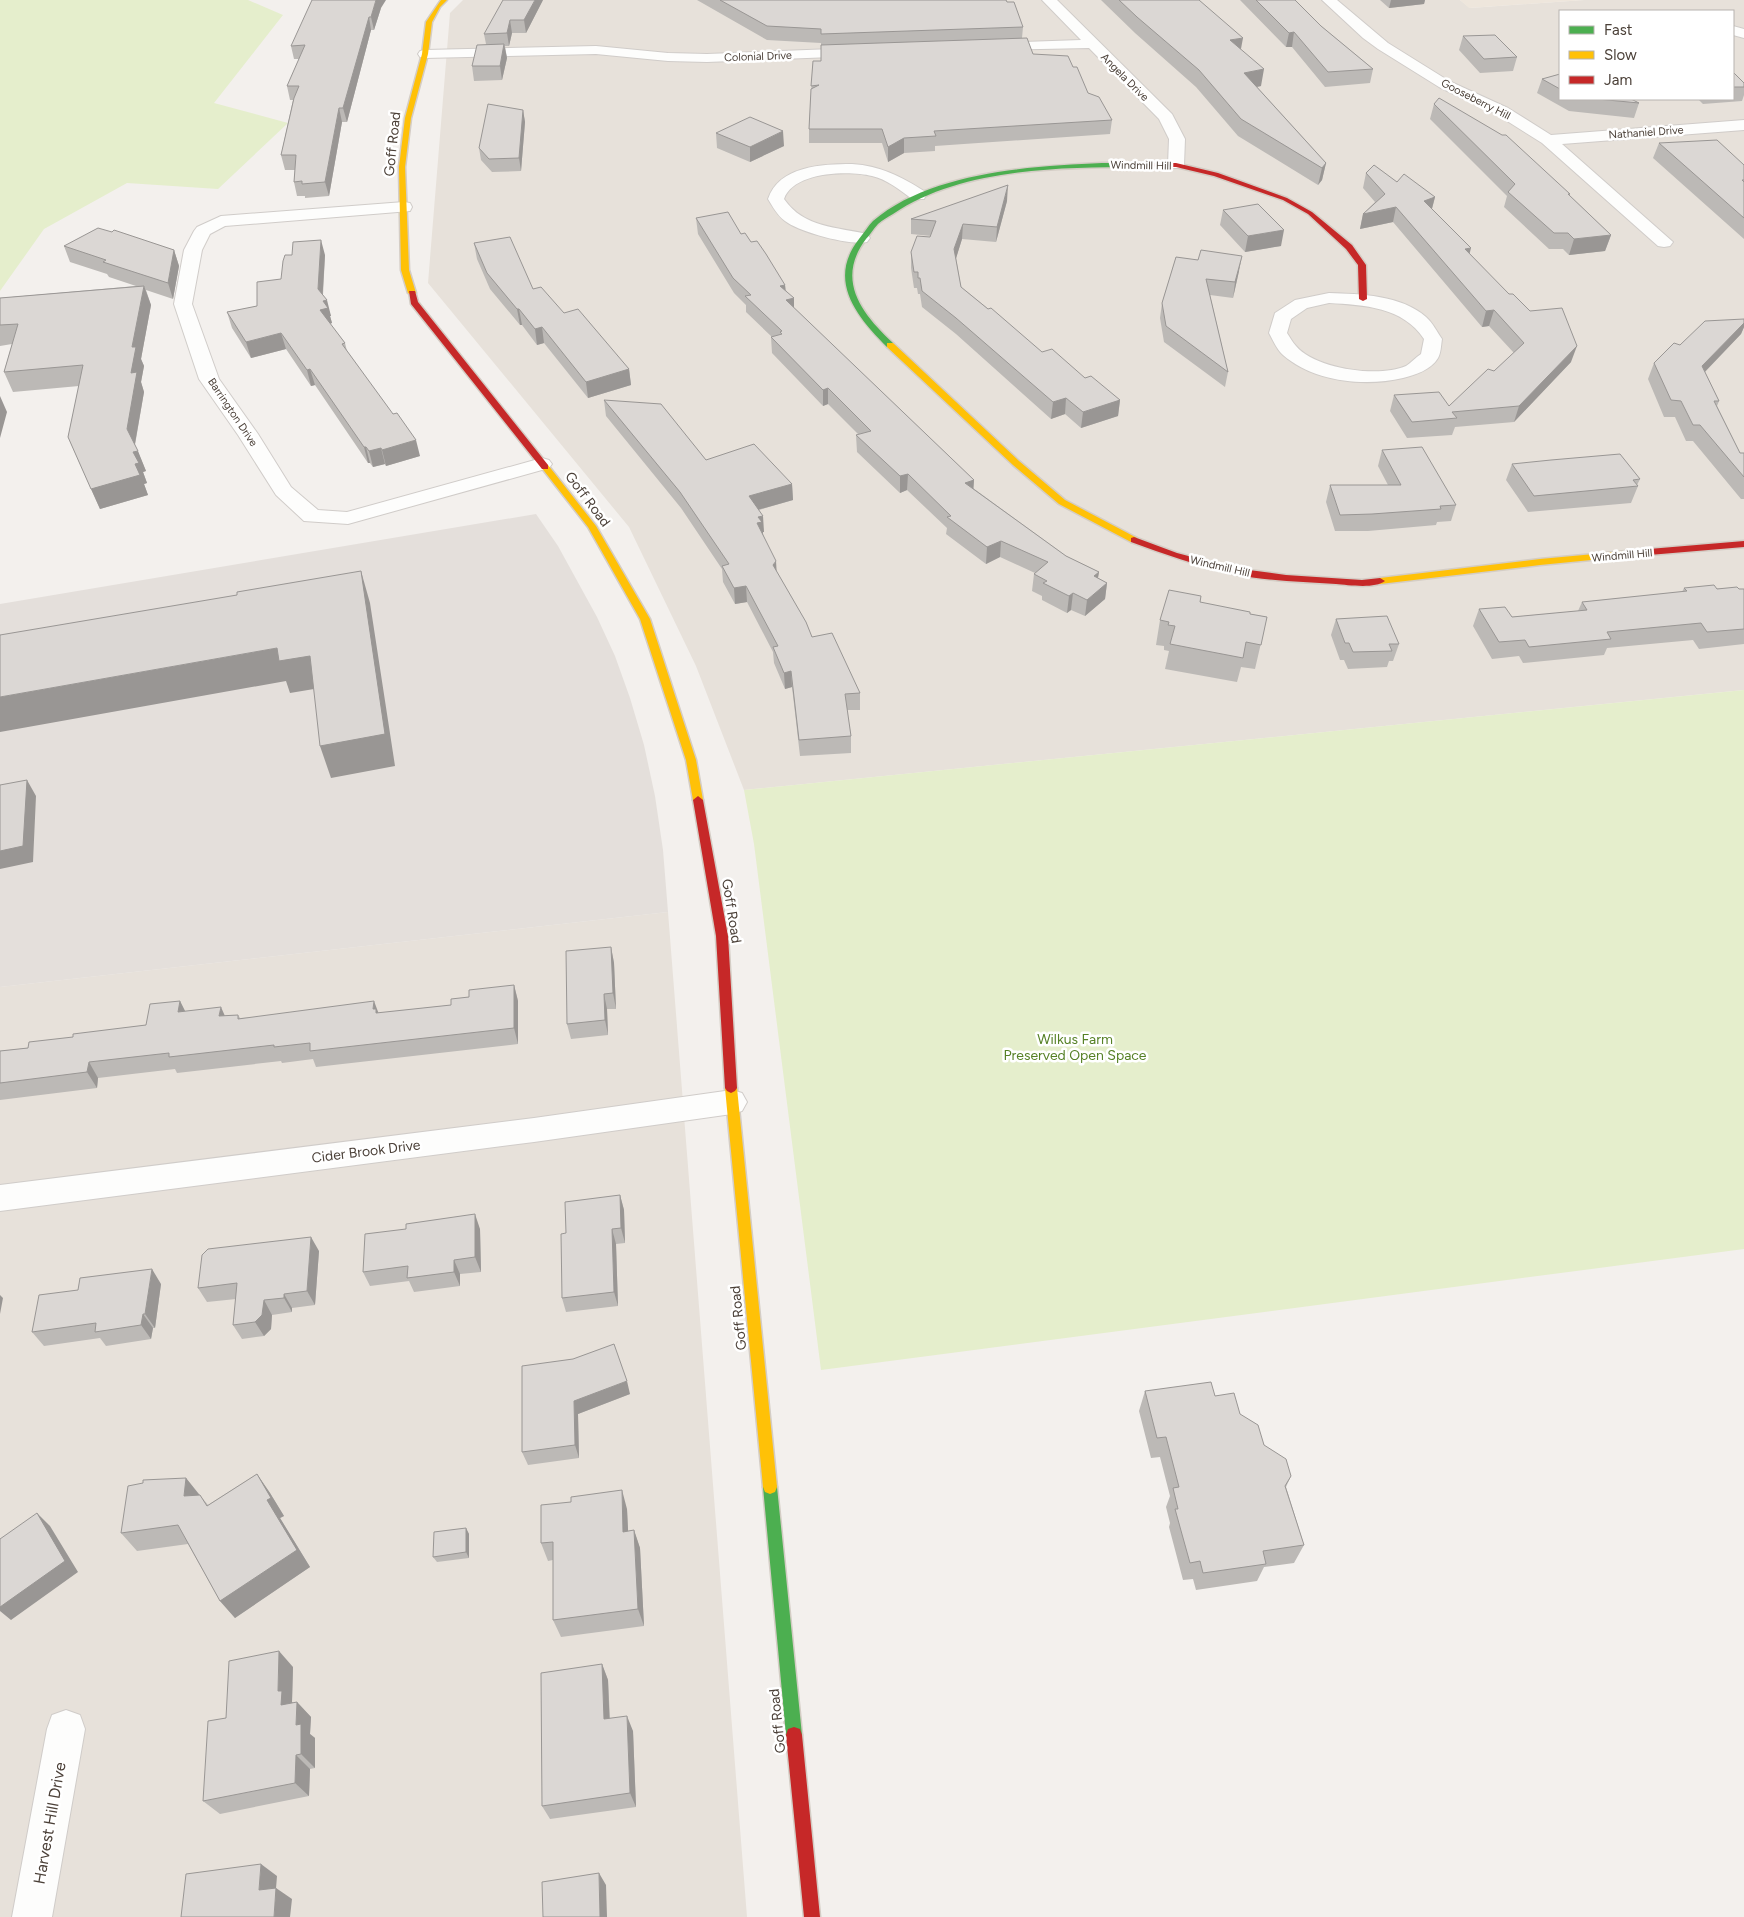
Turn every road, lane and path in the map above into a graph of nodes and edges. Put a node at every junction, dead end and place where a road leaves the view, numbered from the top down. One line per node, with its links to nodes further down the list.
1 (444, 0): 7 (street, Goff Road)
2 (1049, 0): 4 (street, Angela Drive)
3 (1329, 0): 9 (street, Gooseberry Hill)
4 (1091, 44): 5 (street); 10 (street, Angela Drive)
5 (980, 48)
6 (873, 52): 7 (street, Colonial Drive)
7 (425, 54): 12 (street, Goff Road)
8 (1744, 125): 9 (street, Nathaniel Drive)
9 (1548, 140): 14 (street, Gooseberry Hill)
10 (1176, 165): 11 (street, Windmill Hill); 15 (street, Windmill Hill)
11 (918, 195): 13 (street, Windmill Hill); 13 (street)
12 (404, 207): 16 (street, Goff Road); 16 (street, Barrington Drive)
13 (861, 238): 17 (street, Windmill Hill)
14 (1664, 242)
15 (1363, 299): 15 (street)
16 (542, 464): 18 (street, Goff Road)
17 (1744, 544)
18 (732, 1102): 19 (street, Cider Brook Drive); 22 (street, Goff Road)
19 (0, 1198)
20 (66, 1729): 21 (street, Harvest Hill Drive)
21 (32, 1917)
22 (812, 1917)

